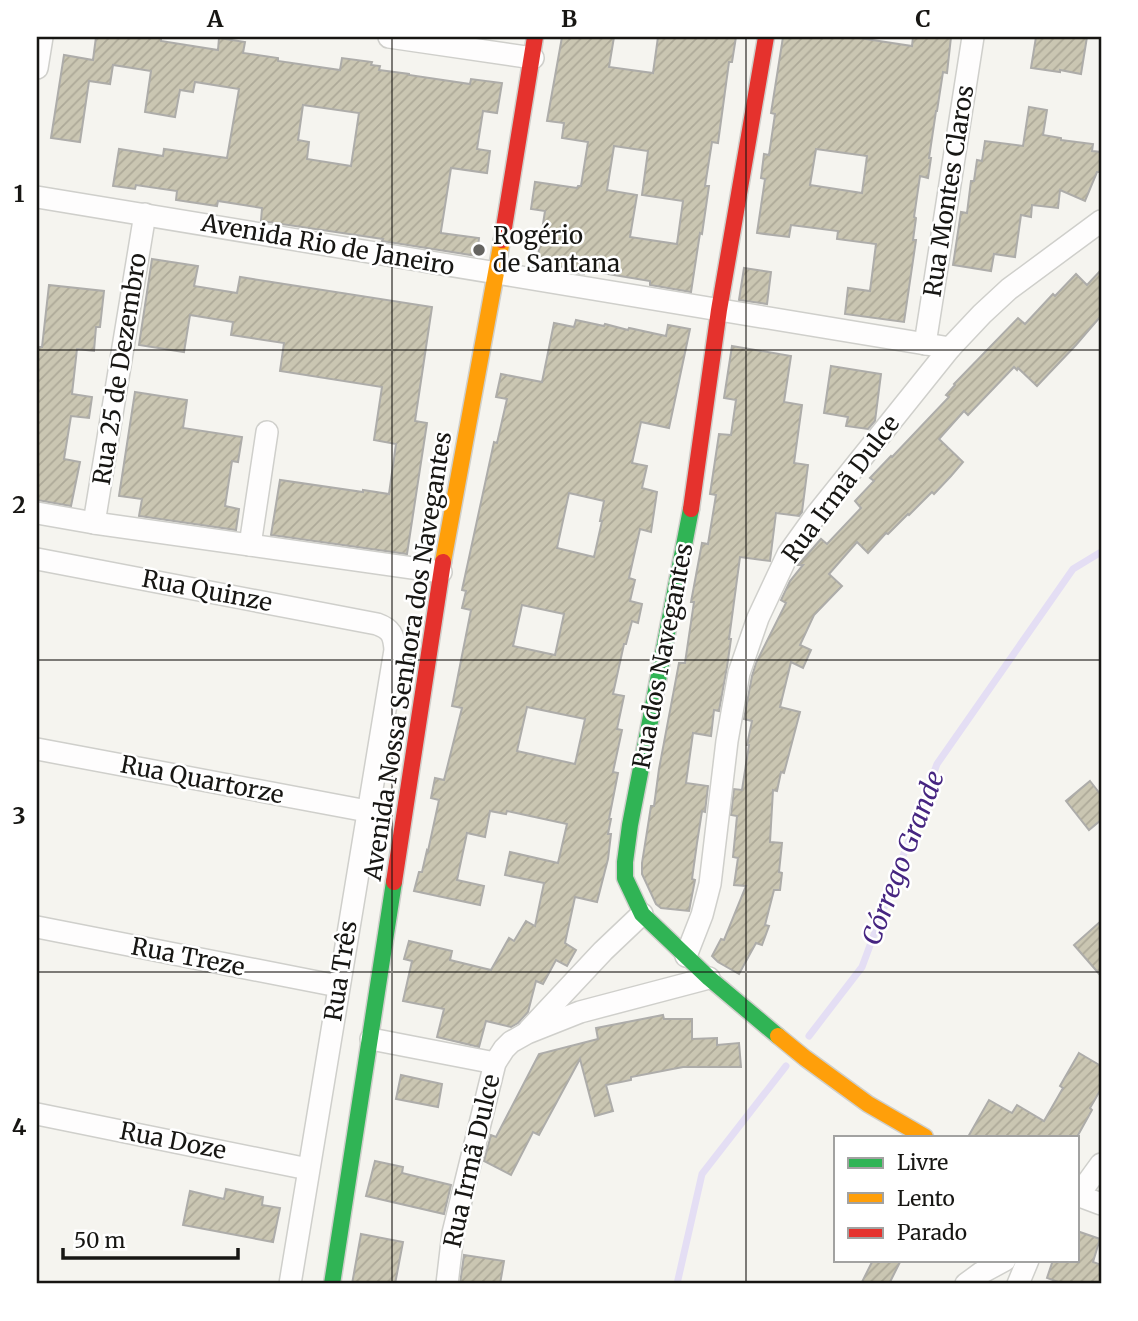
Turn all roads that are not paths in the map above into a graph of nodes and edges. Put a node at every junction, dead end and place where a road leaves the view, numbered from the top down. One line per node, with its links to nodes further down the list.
1 (42, 37): 6 (street)
2 (389, 37): 5 (street)
3 (766, 37): 11 (street, Rua dos Navegantes)
4 (973, 37): 12 (street, Rua Montes Claros)
5 (534, 47): 10 (street, Avenida Nossa Senhora dos Navegantes)
6 (37, 68)
7 (37, 197): 8 (street, Avenida Rio de Janeiro)
8 (145, 214): 10 (street, Avenida Rio de Janeiro); 16 (street, Rua 25 de Dezembro)
9 (1101, 222): 13 (street, Rua Irmã Dulce)
10 (497, 274): 11 (street, Avenida Rio de Janeiro); 19 (street, Avenida Nossa Senhora dos Navegantes)
11 (719, 310): 12 (street, Avenida Rio de Janeiro); 23 (street, Rua dos Navegantes)
12 (925, 344): 13 (street, Avenida Rio de Janeiro)
13 (950, 348): 25 (street, Rua Irmã Dulce)
14 (267, 432): 17 (street)
15 (37, 513): 16 (street)
16 (94, 523): 17 (street)
17 (250, 545): 19 (street)
18 (37, 559): 20 (street, Rua Quinze)
19 (440, 572): 29 (street, Avenida Nossa Senhora dos Navegantes)
20 (377, 624): 22 (street, Rua Três)
21 (37, 749): 22 (street, Rua Quartorze)
22 (367, 811): 27 (street, Rua Três)
23 (642, 914): 25 (street, Rua dos Navegantes); 28 (street)
24 (37, 928): 27 (street, Rua Treze)
25 (686, 956): 26 (street, Rua dos Navegantes)
26 (709, 978): 28 (street, Rua Irmã Dulce); 32 (street, Rua dos Navegantes)
27 (338, 986): 34 (street, Rua Três)
28 (527, 1032): 30 (street, Rua Irmã Dulce)
29 (371, 1039): 30 (street); 41 (street, Avenida Nossa Senhora dos Navegantes)
30 (495, 1063): 42 (street, Rua Irmã Dulce)
31 (37, 1114): 34 (street, Rua Doze)
32 (923, 1136)
33 (1101, 1164): 35 (street)
34 (308, 1169): 40 (street, Rua Três)
35 (1078, 1195)
36 (1078, 1196): 37 (street)
37 (1101, 1204)
38 (1000, 1262): 43 (street)
39 (1027, 1262): 44 (street)
40 (290, 1284)
41 (331, 1284)
42 (447, 1284)
43 (966, 1284)
44 (1018, 1284)

